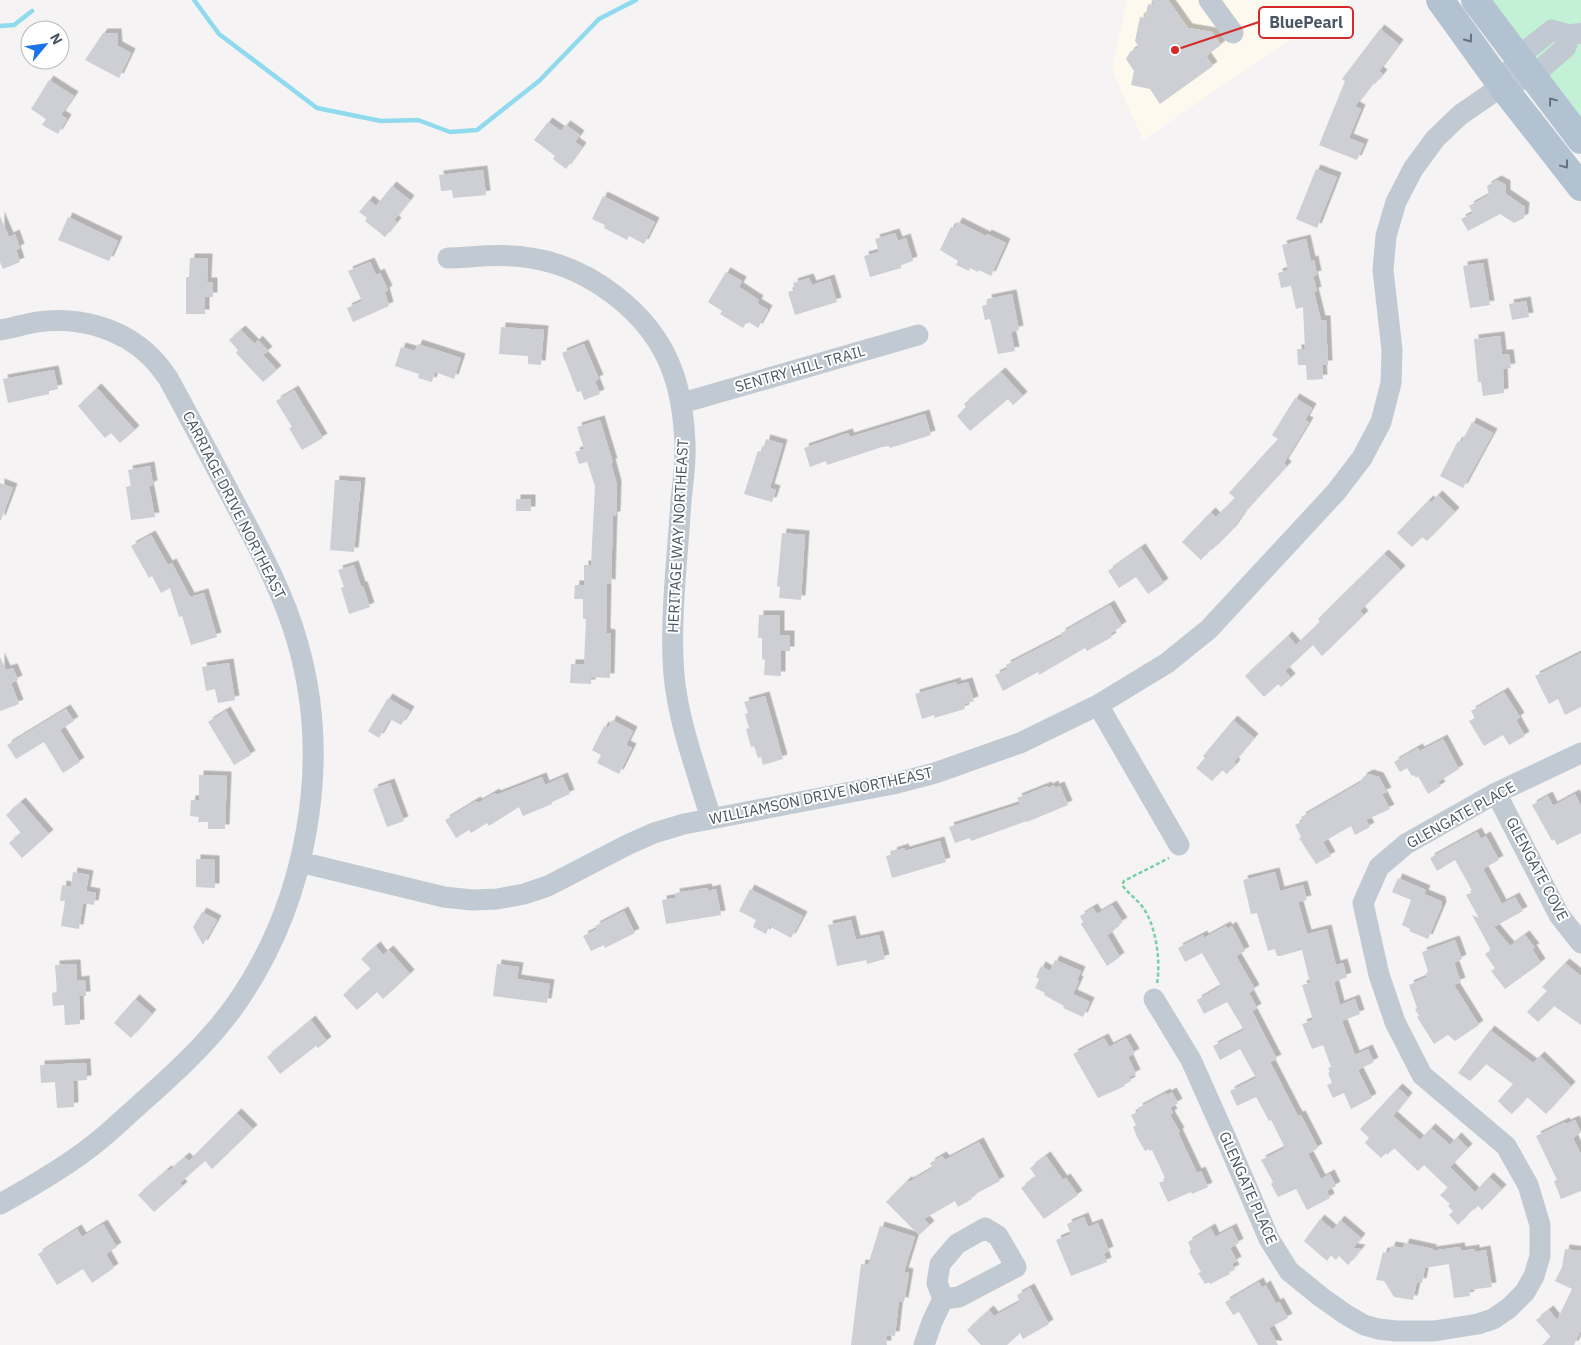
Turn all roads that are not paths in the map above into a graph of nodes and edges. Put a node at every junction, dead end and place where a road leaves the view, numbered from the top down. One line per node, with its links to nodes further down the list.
1 (1210, 0): 4 (street)
2 (1440, 0): 7 (main road, one-way to 7)
3 (1474, 0): 6 (main road)
4 (1233, 33)
5 (1575, 34): 6 (street)
6 (1526, 66): 7 (street); 8 (main road, one-way to 6)
7 (1502, 86): 9 (main road, one-way to 9); 14 (street, WILLIAMSON DRIVE NORTHEAST)
8 (1581, 140)
9 (1581, 187)
10 (448, 258): 13 (street, HERITAGE WAY NORTHEAST)
11 (0, 330): 19 (street, CARRIAGE DRIVE NORTHEAST)
12 (918, 335): 13 (street, SENTRY HILL TRAIL)
13 (682, 403): 17 (street, HERITAGE WAY NORTHEAST)
14 (1098, 705): 17 (street, WILLIAMSON DRIVE NORTHEAST); 18 (street)
15 (1581, 753): 16 (street, GLENGATE PLACE)
16 (1496, 793): 20 (street, GLENGATE COVE); 24 (street, GLENGATE PLACE)
17 (711, 819): 19 (street, WILLIAMSON DRIVE NORTHEAST)
18 (1179, 845)
19 (300, 862): 22 (street, CARRIAGE DRIVE NORTHEAST)
20 (1581, 943)
21 (1154, 1000): 24 (street, GLENGATE PLACE)
22 (0, 1204)
23 (943, 1299): 25 (street)
24 (1376, 1337)
25 (924, 1345)

